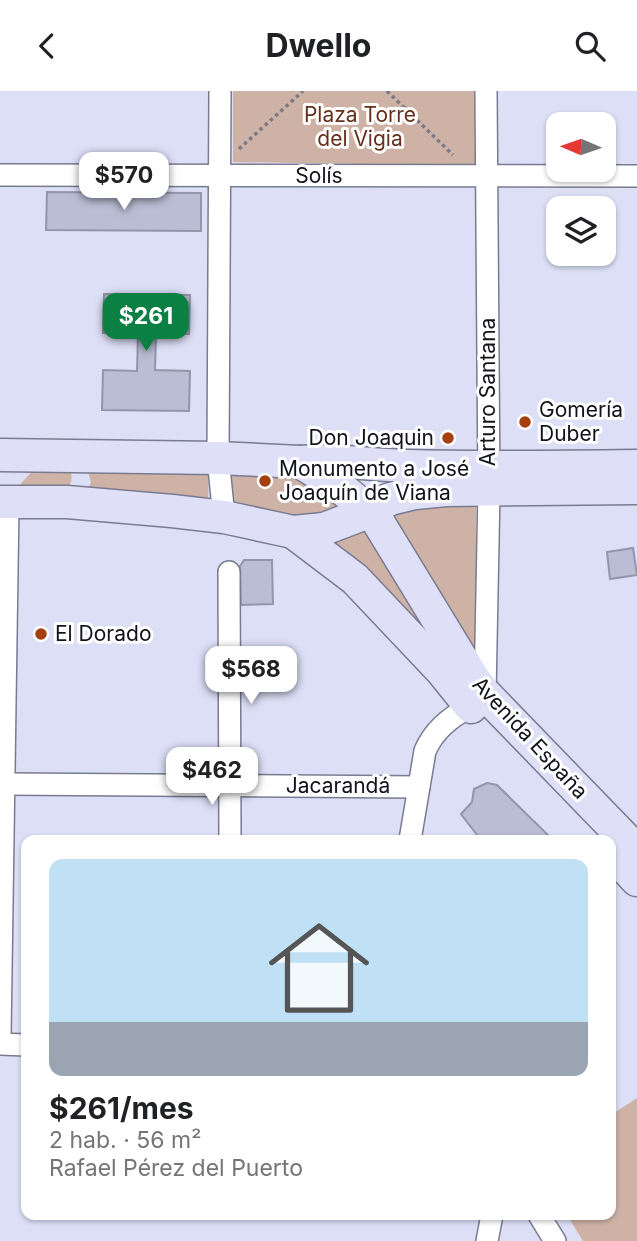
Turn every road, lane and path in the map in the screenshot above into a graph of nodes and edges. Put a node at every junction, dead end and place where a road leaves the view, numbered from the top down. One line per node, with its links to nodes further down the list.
1 (220, 91): 5 (street)
2 (303, 91): 5 (path)
3 (387, 91): 7 (path)
4 (486, 91): 7 (street, Arturo Santana)
5 (220, 171): 6 (street, Solís); 7 (street, Solís); 11 (street)
6 (0, 175)
7 (481, 176): 8 (street, Solís); 14 (street, Arturo Santana)
8 (637, 176)
9 (0, 455): 10 (main road)
10 (52, 456): 11 (main road); 16 (main road); 17 (main road)
11 (218, 458): 12 (main road); 19 (street)
12 (300, 462): 14 (main road); 18 (main road, Avenida España)
13 (637, 466): 14 (main road)
14 (489, 479): 15 (main road); 18 (main road); 22 (street, Arturo Santana)
15 (637, 488)
16 (4, 502): 17 (main road); 23 (street)
17 (66, 502): 19 (main road)
18 (368, 510): 20 (main road); 22 (main road, Avenida España)
19 (224, 517): 20 (main road)
20 (293, 532): 22 (main road, Avenida España)
21 (229, 572): 24 (street)
22 (478, 700): 25 (street); 28 (main road, Avenida España); 29 (main road, Avenida España)
23 (5, 784): 24 (street, Jacarandá); 32 (street)
24 (230, 786): 25 (street, Jacarandá); 26 (street)
25 (419, 787): 27 (street)
26 (230, 835)
27 (411, 835)
28 (595, 835)
29 (637, 851)
30 (616, 857): 31 (main road)
31 (637, 880)
32 (0, 1037)
33 (0, 1044): 34 (street)
34 (21, 1045)
35 (491, 1220): 37 (street)
36 (541, 1220): 38 (street)
37 (487, 1241)
38 (555, 1241)

